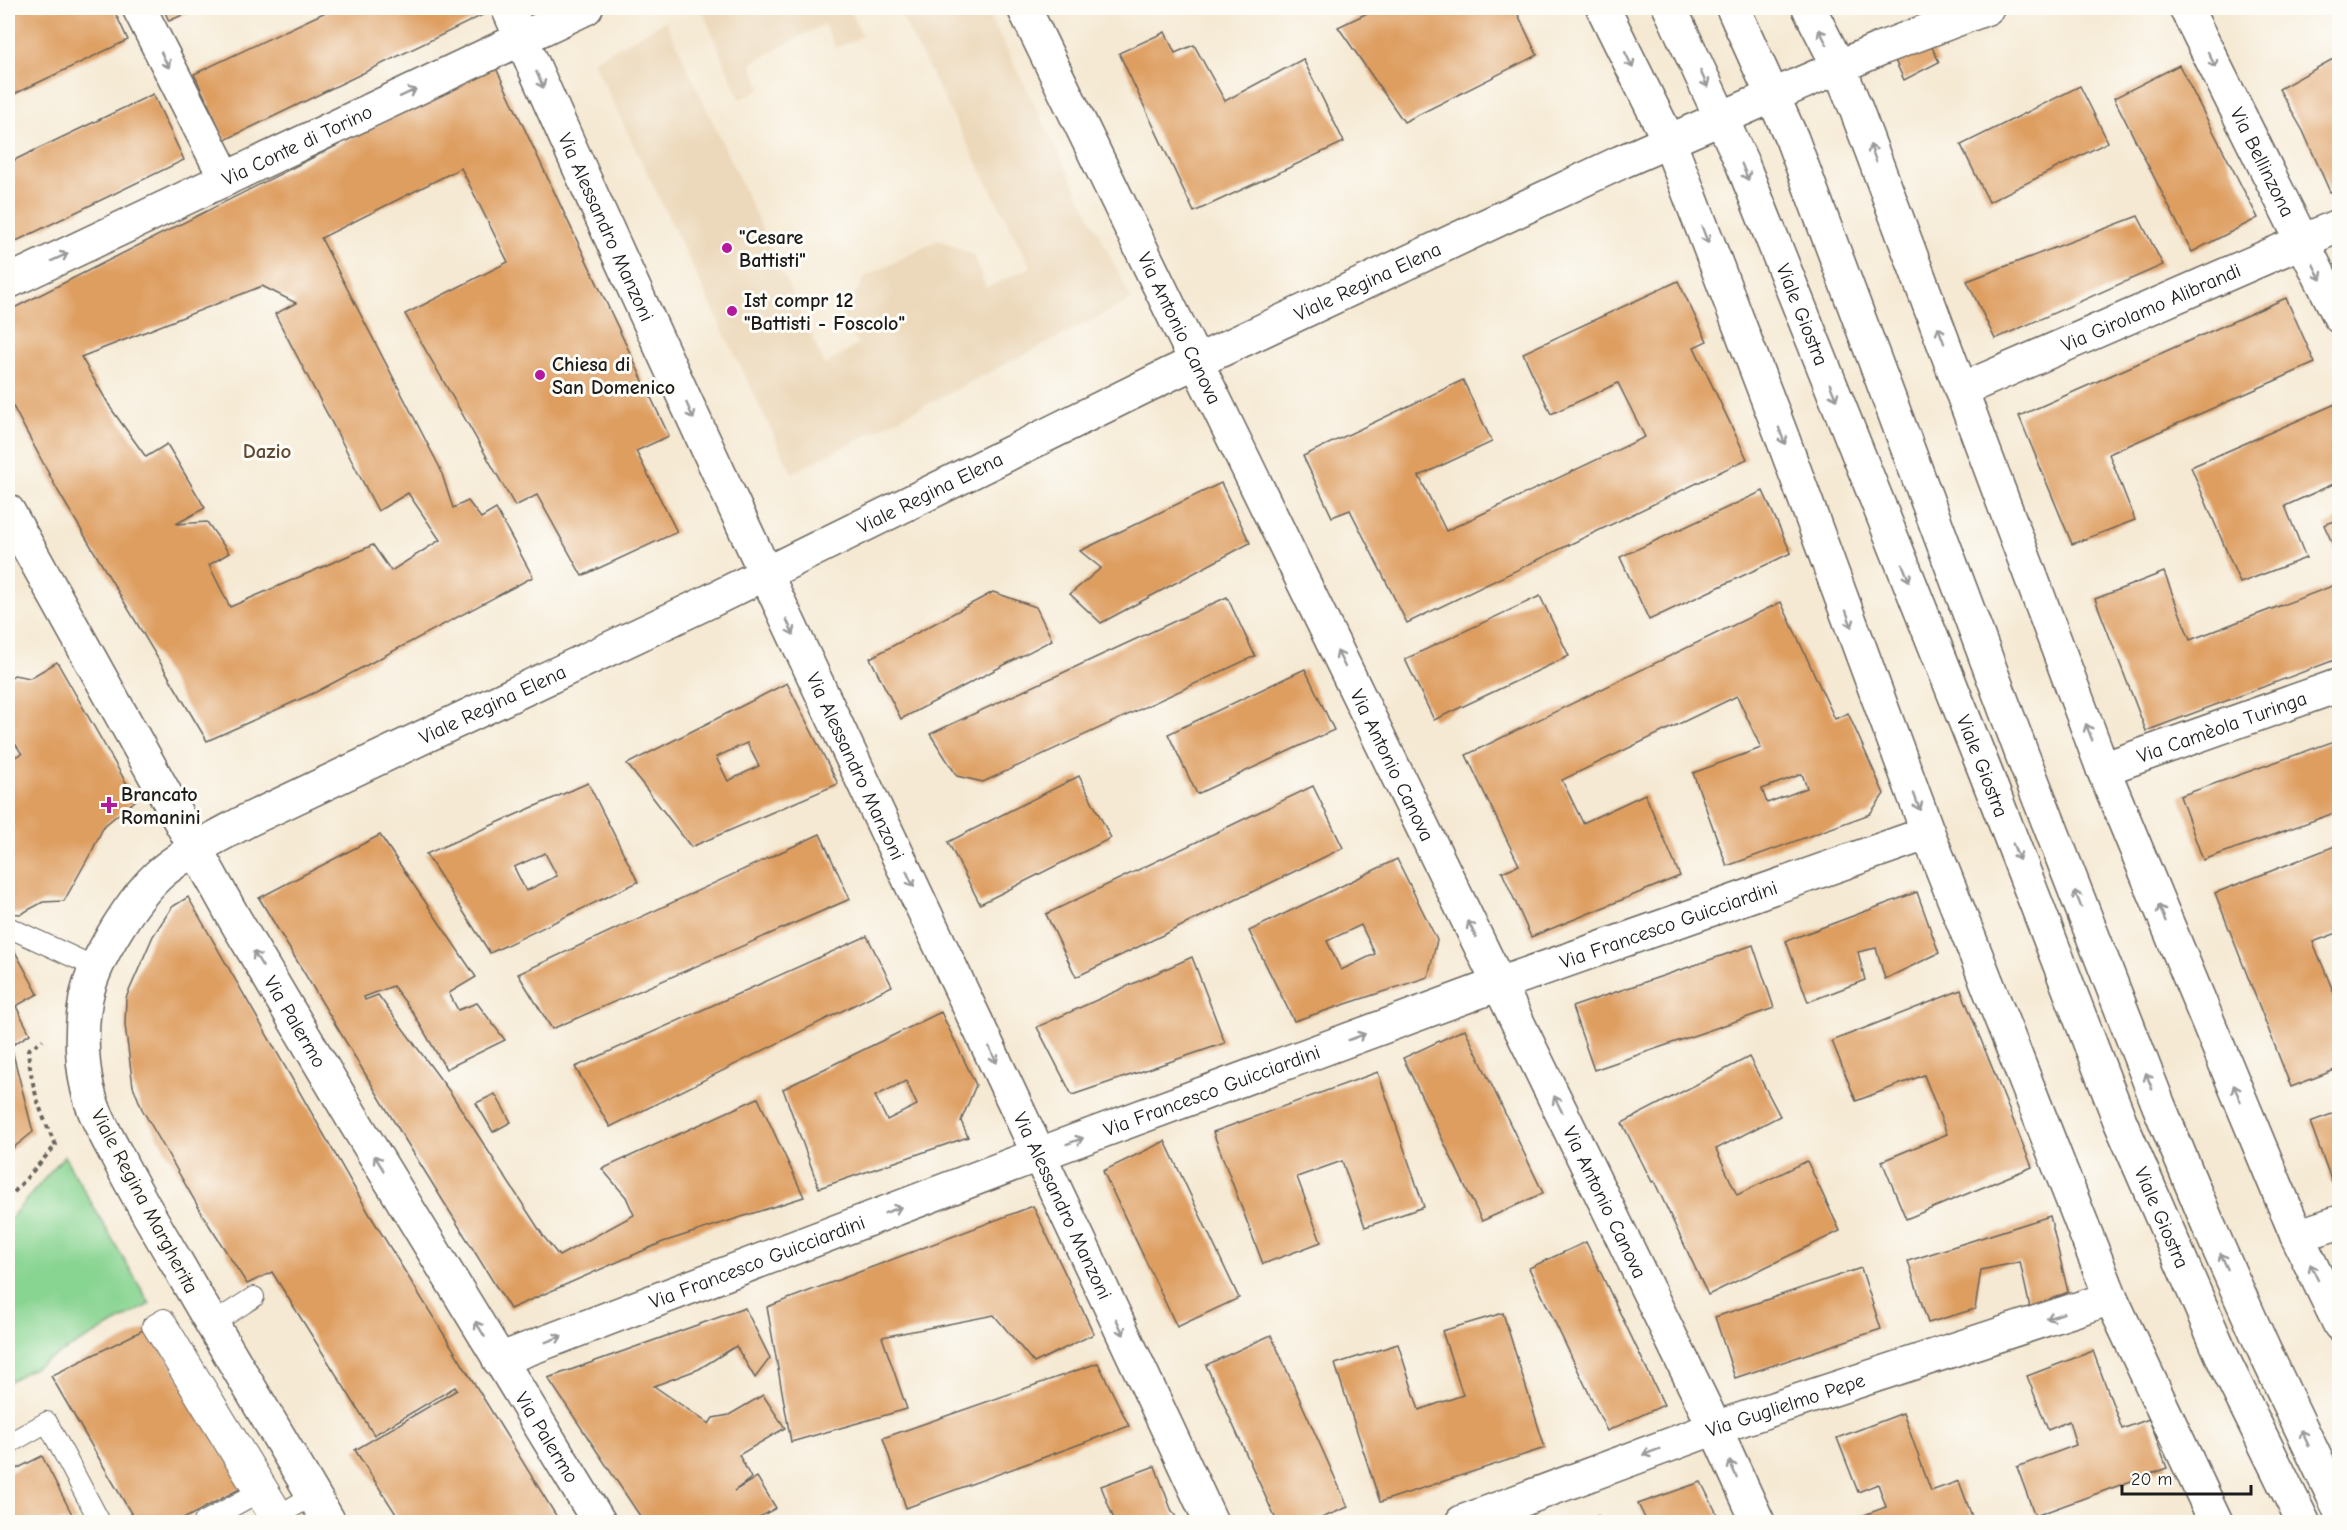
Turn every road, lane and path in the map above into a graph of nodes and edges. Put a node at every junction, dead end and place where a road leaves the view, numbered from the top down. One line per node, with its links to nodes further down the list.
1 (139, 8): 16 (street, one-way to 16)
2 (508, 8): 11 (street, Via Alessandro Manzoni)
3 (586, 8): 11 (street, Via Conte di Torino)
4 (1024, 8): 21 (street, Via Antonio Canova)
5 (1603, 8): 15 (street, one-way to 15)
6 (1670, 8): 14 (street, Viale Giostra, one-way to 14)
7 (1733, 8): 13 (street, Viale Giostra)
8 (1809, 8): 12 (street, one-way to 8)
9 (1987, 8): 12 (street)
10 (2186, 8): 18 (street, Via Bellinzona, one-way to 18)
11 (522, 38): 16 (street, Via Conte di Torino, one-way to 11); 24 (street, Via Alessandro Manzoni, one-way to 24)
12 (1839, 67): 13 (street, Viale Regina Elena); 22 (street, one-way to 12)
13 (1773, 96): 14 (street, Viale Regina Elena); 46 (street, Viale Giostra, one-way to 13)
14 (1722, 118): 15 (street, Viale Regina Elena); 55 (street, Viale Giostra, one-way to 55)
15 (1669, 141): 21 (street, Viale Regina Elena); 27 (street, one-way to 27)
16 (226, 179): 19 (street, Via Conte di Torino, one-way to 16)
17 (2340, 225): 18 (street, Via Girolamo Alibrandi)
18 (2302, 241): 20 (street, Via Bellinzona, one-way to 20); 22 (street, Via Girolamo Alibrandi)
19 (8, 282)
20 (2340, 317)
21 (1196, 361): 24 (street, Viale Regina Elena); 31 (street, Via Antonio Canova, one-way to 21)
22 (1961, 390): 26 (street, one-way to 22)
23 (8, 511): 28 (street, Via Palermo)
24 (765, 574): 28 (street, Viale Regina Elena); 33 (street, Via Alessandro Manzoni, one-way to 33)
25 (2340, 685): 26 (street, Via Camèola Turinga)
26 (2103, 769): 36 (street, one-way to 26)
27 (1928, 832): 31 (street, Via Francesco Guicciardini); 38 (street)
28 (195, 849): 30 (street, Viale Regina Margherita); 41 (street, Via Palermo, one-way to 28)
29 (8, 927): 30 (lane)
30 (97, 968): 39 (street, Viale Regina Margherita)
31 (1499, 984): 33 (street, Via Francesco Guicciardini, one-way to 31); 42 (street, Via Antonio Canova, one-way to 31)
32 (28, 1050): 34 (path)
33 (1040, 1154): 41 (street, Via Francesco Guicciardini, one-way to 33); 51 (street, Via Alessandro Manzoni, one-way to 51)
34 (8, 1199)
35 (2340, 1222): 36 (street)
36 (2297, 1236): 40 (street, one-way to 36)
37 (254, 1297): 39 (lane)
38 (2110, 1298): 42 (street, Via Guglielmo Pepe, one-way to 42); 54 (street)
39 (212, 1324): 45 (street, Viale Regina Margherita)
40 (2340, 1325)
41 (499, 1360): 50 (street, Via Palermo)
42 (1715, 1428): 52 (street, Via Guglielmo Pepe, one-way to 52); 53 (street, Via Antonio Canova, one-way to 42)
43 (8, 1444): 47 (lane)
44 (255, 1494): 45 (lane); 48 (lane); 49 (lane)
45 (321, 1509)
46 (2340, 1510)
47 (100, 1522)
48 (204, 1522)
49 (272, 1522)
50 (599, 1522)
51 (1211, 1522)
52 (1461, 1522)
53 (1758, 1522)
54 (2216, 1522)
55 (2303, 1522)

